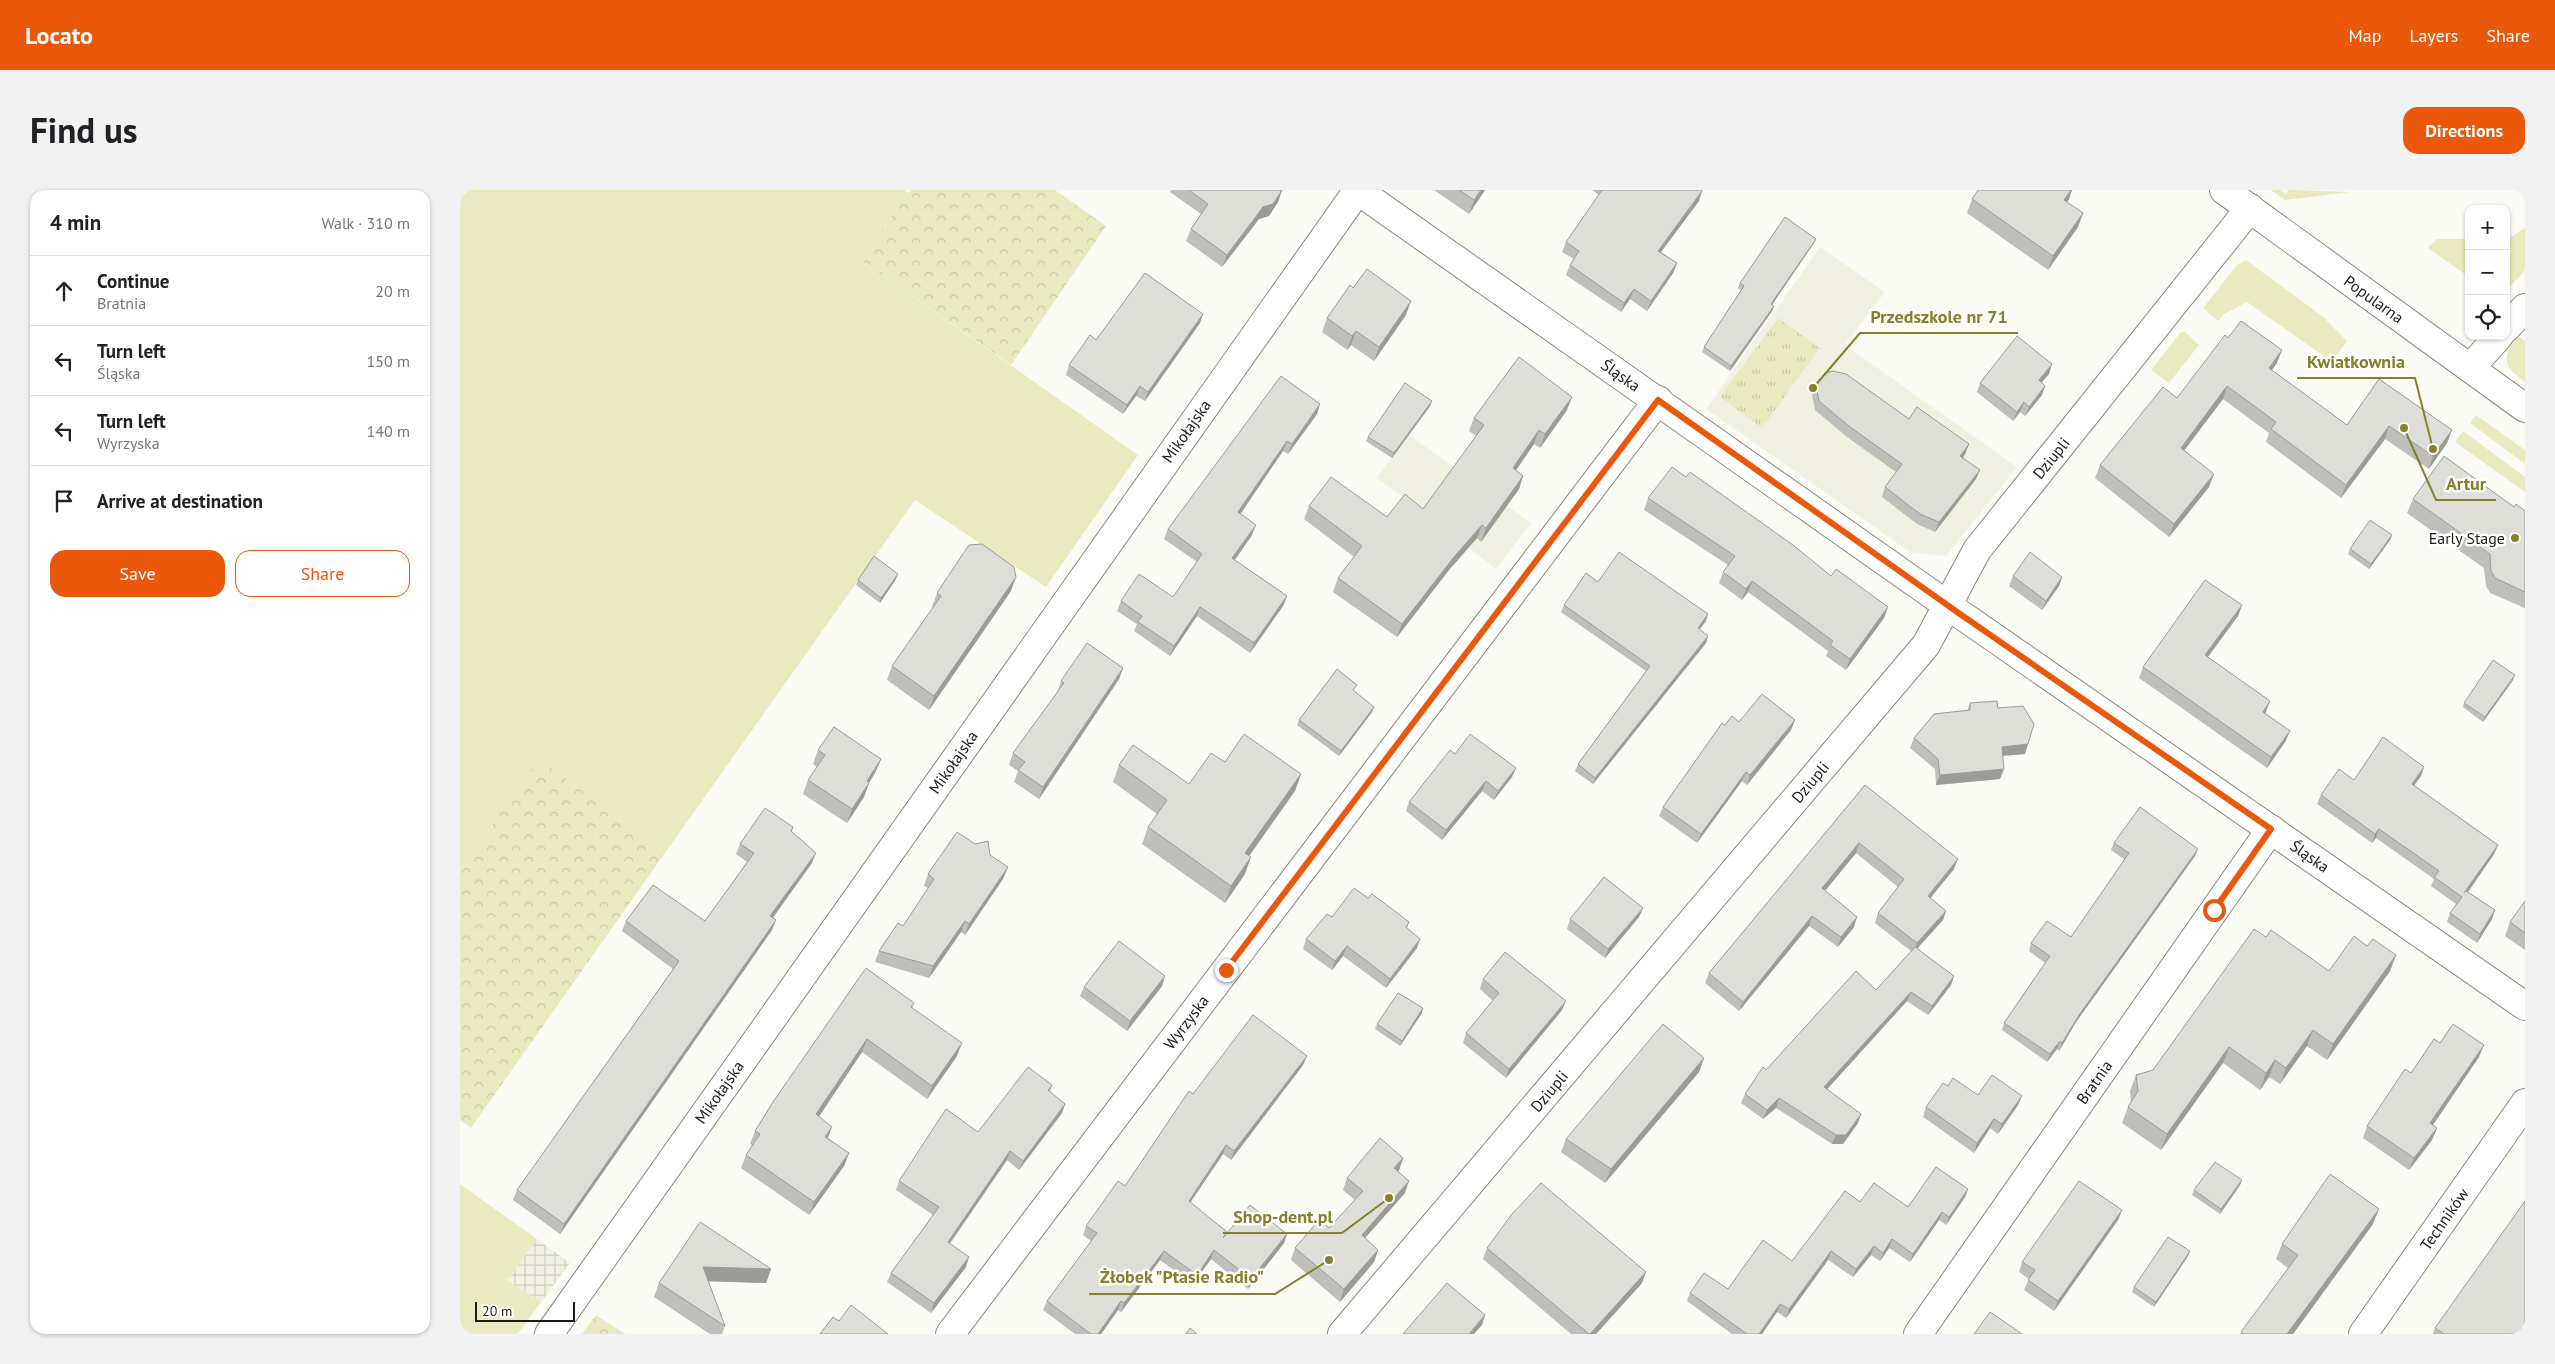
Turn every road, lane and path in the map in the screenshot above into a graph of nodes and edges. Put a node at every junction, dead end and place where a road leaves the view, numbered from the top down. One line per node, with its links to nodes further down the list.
1 (1357, 190): 8 (street, Śląska); 14 (street, Mikołajska)
2 (2224, 190): 3 (street, Popularna)
3 (2250, 208): 7 (street, Popularna); 10 (street, Dziupli)
4 (2525, 308): 5 (street)
5 (2510, 324)
6 (2495, 340): 7 (street)
7 (2470, 368): 9 (street, Popularna)
8 (1658, 400): 10 (street, Śląska); 15 (street, Wyrzyska)
9 (2525, 408)
10 (1947, 605): 11 (street, Śląska); 16 (street, Dziupli)
11 (2271, 829): 12 (street, Śląska); 17 (street, Bratnia)
12 (2525, 1006)
13 (2525, 1103): 18 (street, Techników)
14 (549, 1334)
15 (950, 1334)
16 (1342, 1334)
17 (1918, 1334)
18 (2363, 1334)

